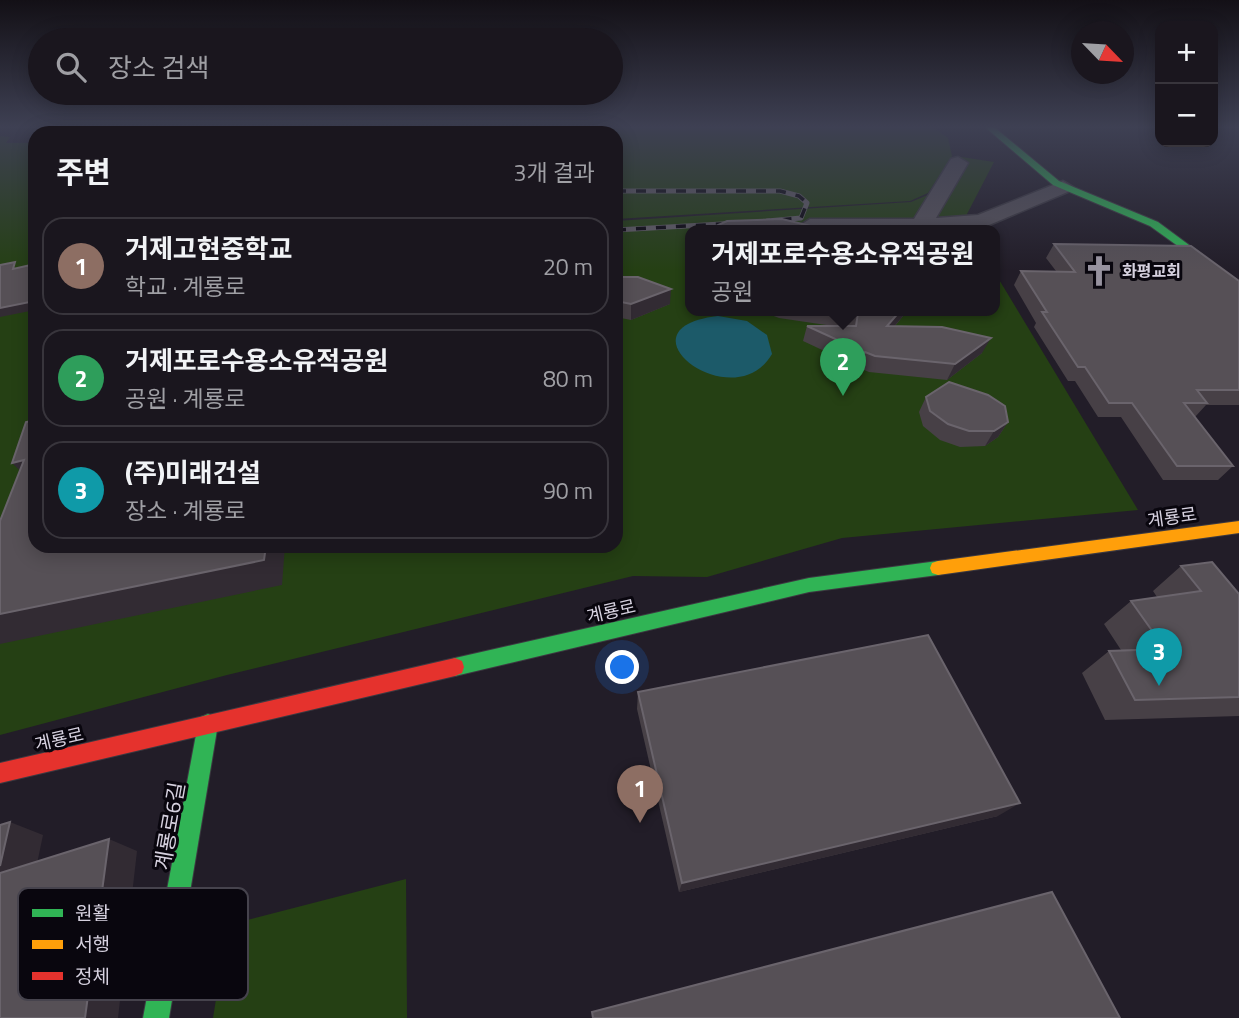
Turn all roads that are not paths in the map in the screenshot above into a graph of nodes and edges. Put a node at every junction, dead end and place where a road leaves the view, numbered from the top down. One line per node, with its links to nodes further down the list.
1 (951, 175): 4 (street)
2 (1048, 175): 3 (street)
3 (1063, 187): 5 (street); 6 (street)
4 (922, 225)
5 (931, 225)
6 (1239, 287)
7 (1239, 527): 8 (street, 계룡로)
8 (208, 724): 9 (street, 계룡로); 10 (street, 계룡로6길)
9 (0, 773)
10 (179, 888)
11 (159, 1000): 12 (street, 계룡로6길)
12 (156, 1018)

